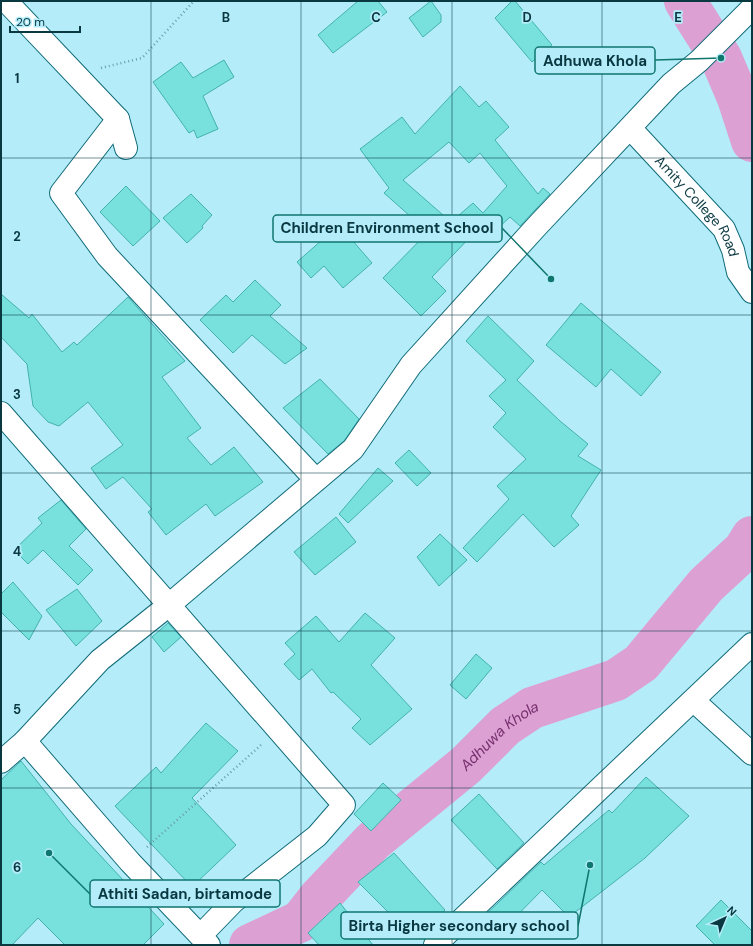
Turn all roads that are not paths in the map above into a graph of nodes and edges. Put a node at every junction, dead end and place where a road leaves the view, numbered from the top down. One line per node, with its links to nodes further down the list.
1 (6, 1): 3 (street)
2 (752, 8): 4 (street)
3 (118, 119): 5 (street); 8 (street)
4 (630, 128): 6 (street, Amity College Road); 8 (street)
5 (126, 148)
6 (752, 292)
7 (1, 413): 9 (street)
8 (316, 480): 9 (street)
9 (169, 605): 12 (street); 15 (street)
10 (752, 644): 11 (street)
11 (694, 701): 13 (street); 16 (street)
12 (25, 741): 14 (street); 15 (street)
13 (752, 754)
14 (1, 762)
15 (205, 940)
16 (435, 945)

